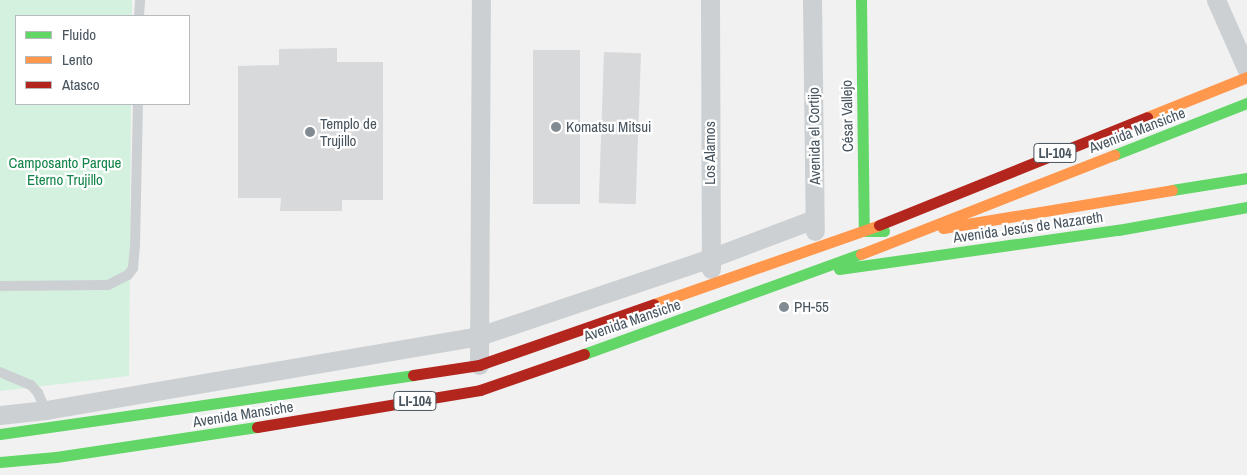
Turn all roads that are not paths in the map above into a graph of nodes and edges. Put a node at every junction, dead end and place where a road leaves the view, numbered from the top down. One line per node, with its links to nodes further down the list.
1 (140, 0): 7 (lane)
2 (481, 0): 23 (street)
3 (710, 0): 18 (street, Los Alamos)
4 (812, 0): 14 (street, Avenida el Cortijo)
5 (861, 0): 15 (main road, César Vallejo)
6 (1216, 0): 8 (street)
7 (139, 15)
8 (1247, 70)
9 (1247, 77): 15 (main road, Avenida Mansiche / LI-104)
10 (1247, 103): 16 (main road, Avenida Mansiche / LI-104)
11 (138, 105): 20 (lane)
12 (1247, 178): 16 (main road, Avenida Jesús de Nazareth)
13 (1247, 208): 19 (main road, Avenida Jesús de Nazareth)
14 (814, 219): 17 (street, Avenida el Cortijo); 18 (street)
15 (864, 231): 16 (main road, Avenida Jesús de Nazareth); 17 (main road, Avenida Mansiche / LI-104)
16 (919, 232): 19 (main road, Avenida Mansiche / LI-104)
17 (815, 248): 19 (street, Avenida el Cortijo); 21 (main road, Avenida Mansiche / LI-104)
18 (710, 258): 21 (street, Los Alamos); 23 (street)
19 (813, 273): 22 (main road, Avenida Mansiche / LI-104)
20 (0, 286)
21 (713, 286): 22 (street, Los Alamos); 24 (main road, Avenida Mansiche / LI-104)
22 (718, 306): 29 (main road, Avenida Mansiche / LI-104)
23 (480, 336): 24 (street); 26 (street)
24 (479, 365): 29 (main road, Avenida Mansiche / LI-104)
25 (0, 372): 27 (lane)
26 (160, 390): 27 (street); 29 (main road)
27 (46, 410): 28 (street); 30 (lane)
28 (0, 415)
29 (166, 426): 30 (main road, Avenida Mansiche / LI-104); 32 (main road, Avenida Mansiche / LI-104)
30 (52, 428): 31 (main road, Avenida Mansiche / LI-104)
31 (0, 434)
32 (0, 462)

